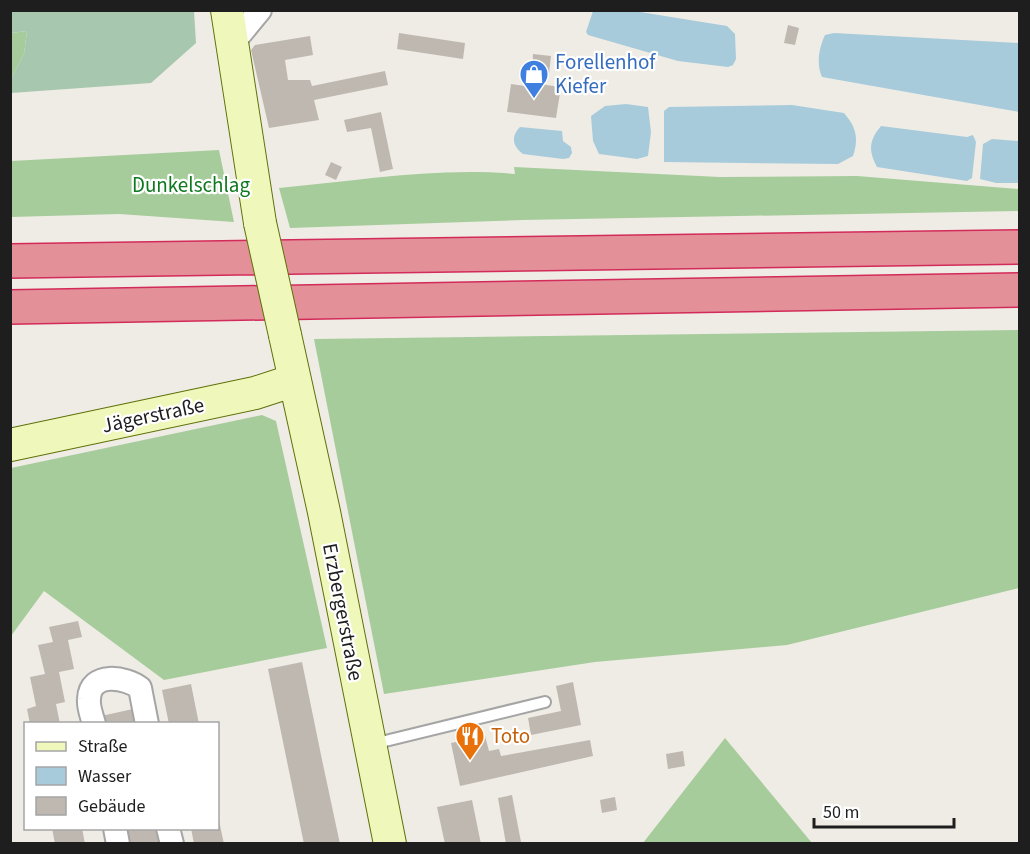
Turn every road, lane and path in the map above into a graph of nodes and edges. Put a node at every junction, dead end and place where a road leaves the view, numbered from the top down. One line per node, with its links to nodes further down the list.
1 (227, 10): 3 (street, Erzbergerstraße)
2 (260, 10): 3 (street)
3 (232, 44): 8 (street, Erzbergerstraße, bridge)
4 (1020, 247): 5 (highway)
5 (10, 261)
6 (1020, 290): 7 (highway)
7 (10, 307)
8 (295, 380): 9 (street, Jägerstraße); 13 (street, Erzbergerstraße)
9 (10, 445)
10 (545, 702): 13 (lane)
11 (94, 722): 12 (street)
12 (147, 722)
13 (370, 745): 14 (street, Erzbergerstraße)
14 (390, 843)

